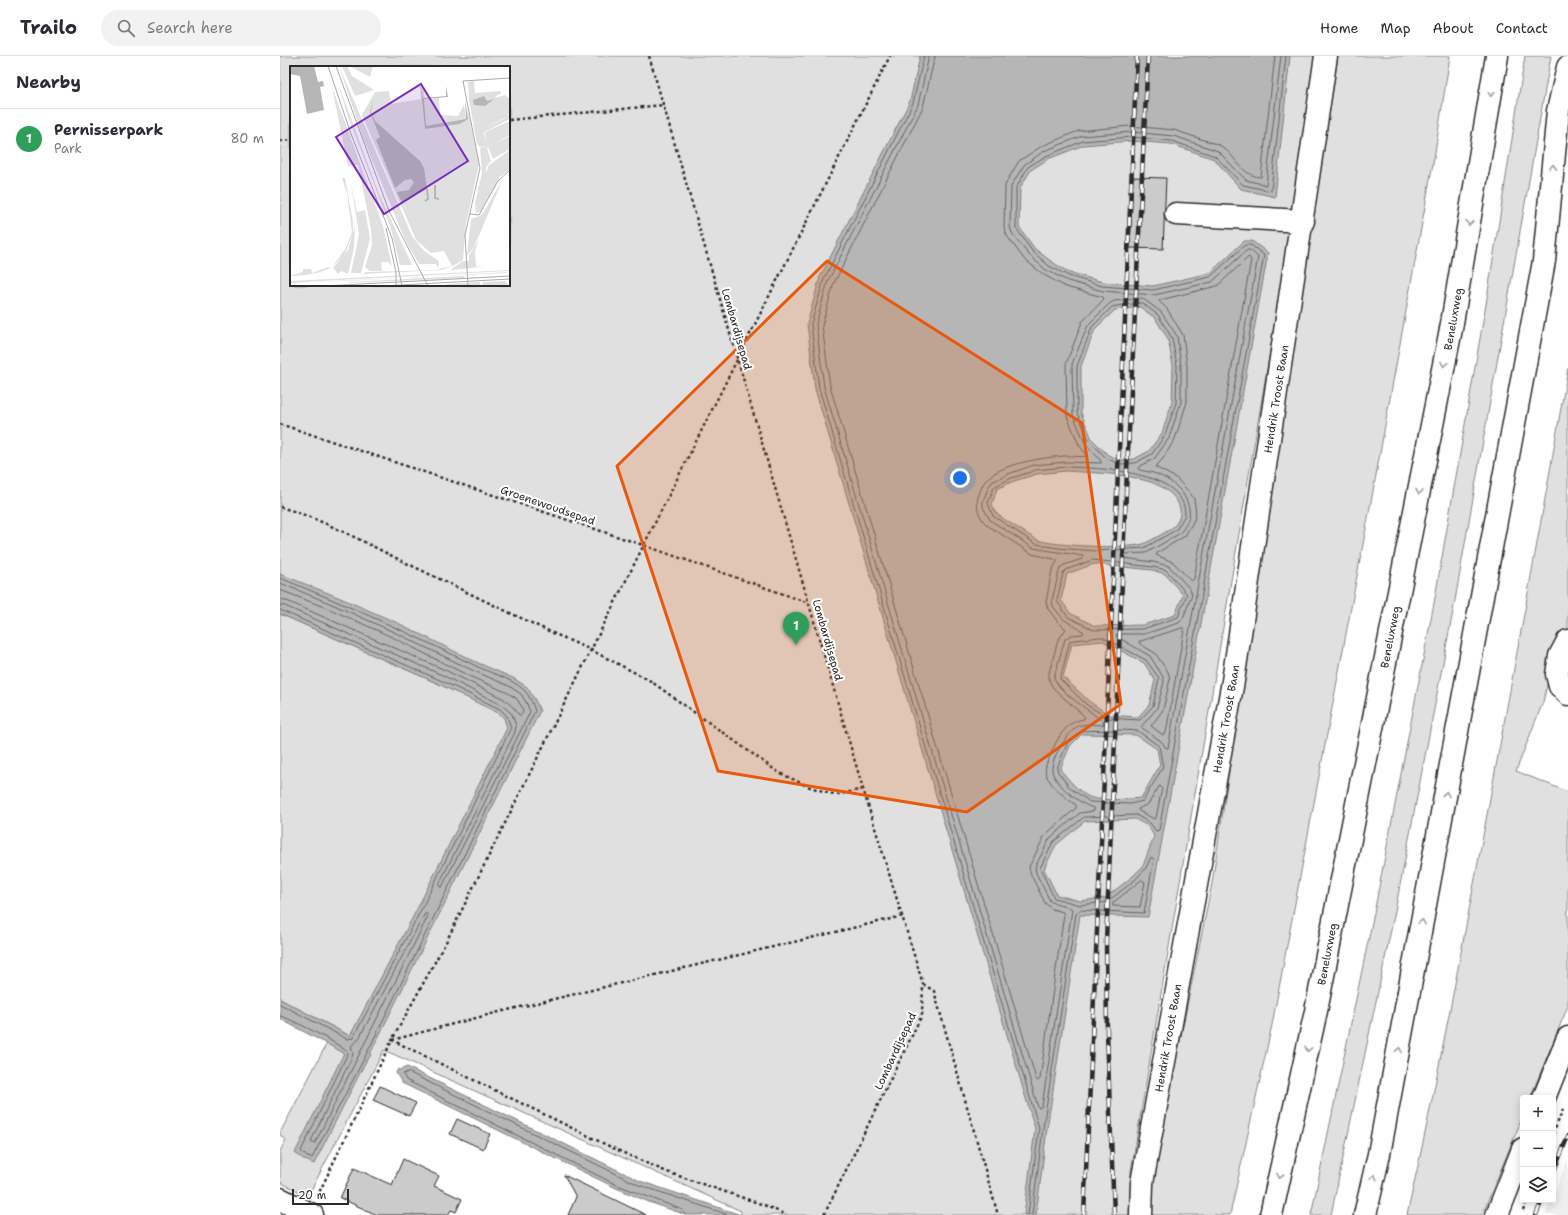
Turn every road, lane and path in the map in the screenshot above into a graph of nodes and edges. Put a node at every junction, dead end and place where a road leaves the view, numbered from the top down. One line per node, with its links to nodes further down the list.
1 (649, 56): 6 (path, Lombardijsepad)
2 (890, 56): 14 (path)
3 (1326, 56): 12 (main road, Hendrik Troost Baan)
4 (1497, 56): 38 (main road, Beneluxweg, one-way to 38)
5 (1568, 67): 13 (main road, one-way to 5)
6 (663, 105): 7 (path); 14 (path, Lombardijsepad)
7 (510, 120)
8 (290, 140): 9 (path)
9 (280, 141)
10 (1568, 177): 13 (main road)
11 (1176, 214): 12 (main road)
12 (1303, 221): 37 (main road, Hendrik Troost Baan)
13 (1544, 262): 39 (main road, one-way to 13)
14 (738, 360): 17 (path); 18 (path, Lombardijsepad)
15 (280, 424): 17 (path, Groenewoudsepad)
16 (280, 507): 20 (path)
17 (643, 545): 18 (path, Groenewoudsepad); 20 (path)
18 (809, 604): 22 (path, Lombardijsepad)
19 (1568, 641): 21 (main road)
20 (591, 650): 22 (path); 26 (path)
21 (1568, 694)
22 (863, 789): 23 (path, Lombardijsepad)
23 (903, 916): 24 (path, Lombardijsepad); 26 (path)
24 (923, 984): 35 (path, Lombardijsepad); 36 (path)
25 (1568, 1038): 27 (main road)
26 (392, 1040): 33 (path); 34 (path)
27 (1545, 1095)
28 (1566, 1103): 29 (path)
29 (1554, 1131)
30 (1520, 1157): 40 (main road)
31 (280, 1199): 33 (main road)
32 (1526, 1203): 41 (path)
33 (311, 1214)
34 (786, 1215)
35 (824, 1215)
36 (998, 1215)
37 (1141, 1215)
38 (1271, 1215)
39 (1365, 1215)
40 (1497, 1215)
41 (1521, 1215)

